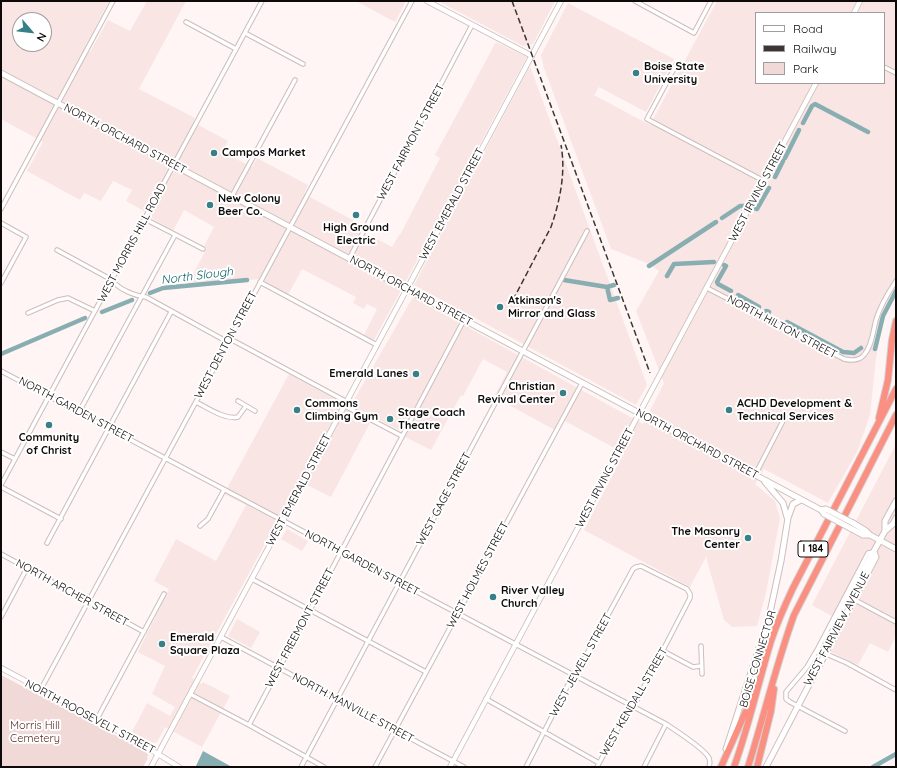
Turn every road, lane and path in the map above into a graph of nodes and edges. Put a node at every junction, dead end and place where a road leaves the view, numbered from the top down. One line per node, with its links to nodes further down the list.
1 (113, 1): 24 (street)
2 (262, 1): 14 (street, WEST MORRIS HILL ROAD)
3 (412, 1): 32 (street, WEST DENTON STREET)
4 (427, 1): 13 (street)
5 (561, 1): 16 (street, WEST EMERALD STREET)
6 (635, 1): 10 (street)
7 (646, 1): 10 (street)
8 (711, 1): 10 (street)
9 (860, 1): 11 (street)
10 (644, 6)
11 (854, 12)
12 (186, 22): 15 (street)
13 (472, 25): 16 (street); 37 (street, WEST FAIRMONT STREET)
14 (245, 33): 15 (street, WEST MORRIS HILL ROAD); 17 (street)
15 (236, 49): 25 (street, WEST MORRIS HILL ROAD)
16 (532, 56): 43 (street, WEST EMERALD STREET)
17 (303, 64)
18 (676, 65): 26 (street)
19 (885, 68): 21 (street)
20 (1, 73): 24 (main road, NORTH ORCHARD STREET)
21 (896, 74)
22 (295, 80): 27 (street)
23 (815, 84): 26 (street, WEST IRVING STREET)
24 (58, 104): 25 (main road, NORTH ORCHARD STREET); 28 (street)
25 (174, 165): 27 (main road, NORTH ORCHARD STREET); 30 (street, WEST MORRIS HILL ROAD)
26 (764, 181): 42 (street, WEST IRVING STREET)
27 (232, 196): 32 (main road, NORTH ORCHARD STREET)
28 (3, 200): 29 (street)
29 (1, 208)
30 (145, 219): 34 (street); 38 (street, WEST MORRIS HILL ROAD)
31 (1, 223): 41 (street)
32 (290, 227): 37 (main road, NORTH ORCHARD STREET); 40 (street, WEST DENTON STREET)
33 (587, 231): 52 (street, WEST GAGE STREET)
34 (175, 235): 35 (street); 44 (street)
35 (203, 249)
36 (57, 250): 38 (street)
37 (349, 258): 43 (main road, NORTH ORCHARD STREET)
38 (112, 280): 44 (street); 45 (street, WEST MORRIS HILL ROAD)
39 (896, 281): 42 (street, NORTH HILTON STREET)
40 (260, 282): 50 (street, WEST DENTON STREET); 51 (street)
41 (1, 283)
42 (707, 288): 63 (street, WEST IRVING STREET)
43 (407, 290): 48 (main road, NORTH ORCHARD STREET); 51 (street, WEST EMERALD STREET)
44 (141, 296): 46 (street); 62 (street)
45 (95, 311): 47 (street); 56 (street, WEST MORRIS HILL ROAD)
46 (171, 312): 50 (street); 66 (street)
47 (28, 313)
48 (464, 320): 52 (main road, NORTH ORCHARD STREET); 68 (street, WEST FREEMONT STREET)
49 (896, 321): 67 (highway)
50 (229, 340): 57 (street, WEST DENTON STREET); 59 (street)
51 (377, 345): 59 (street, WEST EMERALD STREET)
52 (523, 351): 54 (main road, NORTH ORCHARD STREET); 92 (street, WEST GAGE STREET)
53 (1, 371): 56 (street, NORTH GARDEN STREET)
54 (582, 383): 63 (main road, NORTH ORCHARD STREET); 98 (street, WEST HOLMES STREET)
55 (896, 389): 67 (highway, BOISE CONNECTOR / I 184)
56 (49, 396): 62 (street, NORTH GARDEN STREET); 71 (street, WEST MORRIS HILL ROAD)
57 (196, 402): 60 (street); 70 (street, WEST DENTON STREET)
58 (238, 402): 60 (street)
59 (346, 404): 68 (street); 81 (street, WEST EMERALD STREET)
60 (246, 406): 61 (street)
61 (255, 410)
62 (79, 412): 66 (street, NORTH GARDEN STREET)
63 (640, 413): 72 (main road, NORTH ORCHARD STREET); 104 (street, WEST IRVING STREET)
64 (896, 415): 108 (highway, BOISE CONNECTOR / I 184)
65 (784, 419): 72 (street)
66 (109, 428): 70 (street, NORTH GARDEN STREET); 80 (street)
67 (876, 428): 114 (highway, BOISE CONNECTOR / I 184)
68 (402, 436): 87 (street, WEST FREEMONT STREET)
69 (1, 452): 71 (street)
70 (165, 458): 75 (street, NORTH GARDEN STREET); 96 (street, WEST DENTON STREET)
71 (15, 460): 74 (street, WEST MORRIS HILL ROAD)
72 (755, 475): 73 (main road, NORTH ORCHARD STREET)
73 (762, 478): 76 (main road, NORTH ORCHARD STREET); 78 (main road)
74 (1, 486): 80 (street)
75 (224, 490): 81 (street, NORTH GARDEN STREET); 82 (street)
76 (801, 500): 78 (main road); 84 (main road, NORTH ORCHARD STREET, bridge)
77 (896, 501): 83 (main road, WEST FAIRVIEW AVENUE)
78 (788, 518): 143 (main road)
79 (896, 518): 83 (main road, WEST FAIRVIEW AVENUE)
80 (60, 519): 85 (street)
81 (283, 521): 87 (street, NORTH GARDEN STREET); 91 (street, WEST EMERALD STREET)
82 (200, 526)
83 (885, 531): 84 (main road, WEST FAIRVIEW AVENUE)
84 (880, 541): 86 (main road, NORTH ORCHARD STREET); 88 (main road, WEST FAIRVIEW AVENUE)
85 (47, 543)
86 (896, 549)
87 (341, 552): 92 (street, NORTH GARDEN STREET); 97 (street, WEST FREEMONT STREET)
88 (874, 552): 95 (main road, WEST FAIRVIEW AVENUE); 107 (main road); 122 (street, WEST FAIRVIEW AVENUE)
89 (1, 554): 90 (street, NORTH ARCHER STREET)
90 (27, 568): 96 (street, NORTH ARCHER STREET); 99 (street)
91 (252, 579): 97 (street); 102 (street, WEST EMERALD STREET)
92 (399, 583): 98 (street, NORTH GARDEN STREET); 103 (street, WEST GAGE STREET)
93 (164, 594): 101 (street)
94 (690, 594): 106 (street, WEST KENDALL STREET); 115 (street, WEST JEWELL STREET)
95 (853, 599): 100 (street); 107 (main road, WEST FAIRVIEW AVENUE)
96 (88, 601): 101 (street, NORTH ARCHER STREET); 116 (street, WEST DENTON STREET)
97 (310, 610): 103 (street); 111 (street, WEST FREEMONT STREET)
98 (457, 614): 104 (street, NORTH GARDEN STREET); 112 (street, WEST HOLMES STREET)
99 (1, 617)
100 (896, 622)
101 (144, 632): 123 (street)
102 (220, 637): 111 (street, NORTH MANVILLE STREET); 118 (street, WEST EMERALD STREET)
103 (368, 641): 112 (street); 119 (street, WEST GAGE STREET)
104 (516, 645): 115 (street, NORTH GARDEN STREET); 120 (street, WEST IRVING STREET)
105 (701, 646): 109 (street)
106 (663, 651): 109 (street); 121 (street, WEST KENDALL STREET)
107 (824, 653): 117 (street); 122 (main road, WEST FAIRVIEW AVENUE)
108 (779, 657): 145 (highway, BOISE CONNECTOR / I 184); 146 (highway)
109 (701, 666): 113 (street)
110 (1, 668): 116 (street, NORTH ROOSEVELT STREET)
111 (278, 668): 119 (street, NORTH MANVILLE STREET); 125 (street, WEST FREEMONT STREET)
112 (426, 672): 126 (street, WEST HOLMES STREET)
113 (702, 674)
114 (762, 675): 143 (highway); 144 (highway, BOISE CONNECTOR / I 184)
115 (575, 676): 121 (street, NORTH GARDEN STREET); 128 (street, WEST JEWELL STREET)
116 (41, 690): 123 (street, NORTH ROOSEVELT STREET)
117 (896, 690)
118 (190, 694): 125 (street); 129 (street, WEST EMERALD STREET)
119 (337, 699): 126 (street, NORTH MANVILLE STREET); 130 (street, WEST GAGE STREET)
120 (486, 699): 128 (street); 131 (street, WEST IRVING STREET)
121 (632, 706): 124 (street, NORTH GARDEN STREET); 132 (street, WEST KENDALL STREET)
122 (797, 706): 127 (street); 147 (main road, WEST FAIRVIEW AVENUE)
123 (97, 719): 129 (street, NORTH ROOSEVELT STREET)
124 (666, 724): 141 (street); 142 (street, NORTH GARDEN STREET)
125 (248, 725): 130 (street)
126 (395, 730): 131 (street, NORTH MANVILLE STREET); 137 (street, WEST HOLMES STREET)
127 (845, 731)
128 (544, 732): 132 (street); 140 (street, WEST JEWELL STREET)
129 (158, 754): 133 (street, WEST EMERALD STREET); 134 (street, NORTH ROOSEVELT STREET)
130 (306, 756): 135 (street, WEST GAGE STREET); 136 (street)
131 (453, 761): 138 (street, WEST IRVING STREET); 139 (street, NORTH MANVILLE STREET)
132 (598, 765)
133 (152, 767)
134 (179, 767)
135 (301, 767)
136 (324, 767)
137 (375, 767)
138 (450, 767)
139 (464, 767)
140 (526, 767)
141 (644, 767)
142 (709, 767)
143 (721, 767)
144 (734, 767)
145 (748, 767)
146 (757, 767)
147 (766, 767)

